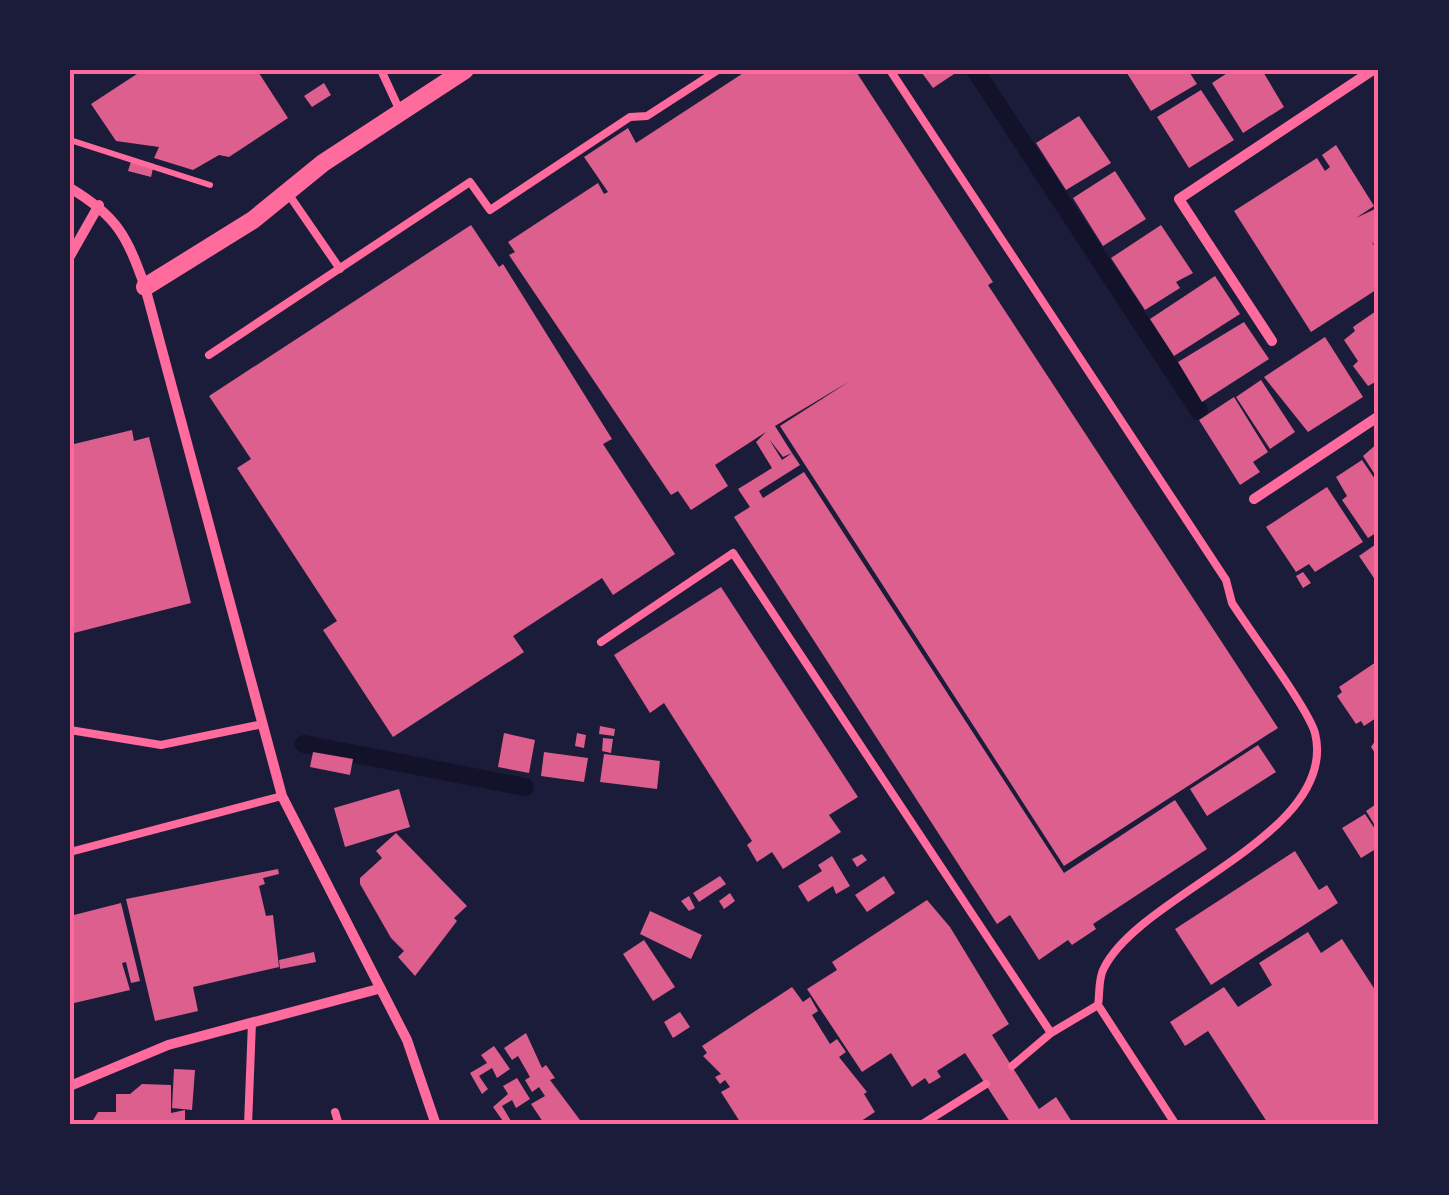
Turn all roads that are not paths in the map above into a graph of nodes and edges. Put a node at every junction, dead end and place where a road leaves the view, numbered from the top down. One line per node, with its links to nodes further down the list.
1 (382, 70): 6 (lane)
2 (464, 70): 6 (street)
3 (718, 70): 11 (lane)
4 (890, 70): 23 (lane)
5 (1373, 70): 13 (street)
6 (400, 112): 8 (street)
7 (70, 188): 9 (street)
8 (287, 192): 11 (lane); 12 (street)
9 (99, 205): 10 (street); 12 (street)
10 (70, 256)
11 (340, 268): 14 (lane)
12 (145, 287): 18 (street)
13 (1272, 341)
14 (209, 355)
15 (1379, 416): 16 (street)
16 (1254, 499)
17 (601, 642): 25 (lane)
18 (263, 724): 19 (lane); 20 (street)
19 (70, 730)
20 (282, 796): 21 (lane); 22 (street)
21 (70, 852)
22 (378, 988): 24 (street); 32 (street)
23 (1098, 1006): 25 (lane); 34 (lane)
24 (252, 1022): 28 (street); 30 (lane)
25 (1051, 1034): 26 (lane)
26 (1012, 1066)
27 (986, 1084): 33 (lane)
28 (70, 1086)
29 (335, 1112): 31 (lane)
30 (248, 1125)
31 (338, 1125)
32 (436, 1125)
33 (921, 1125)
34 (1176, 1125)

